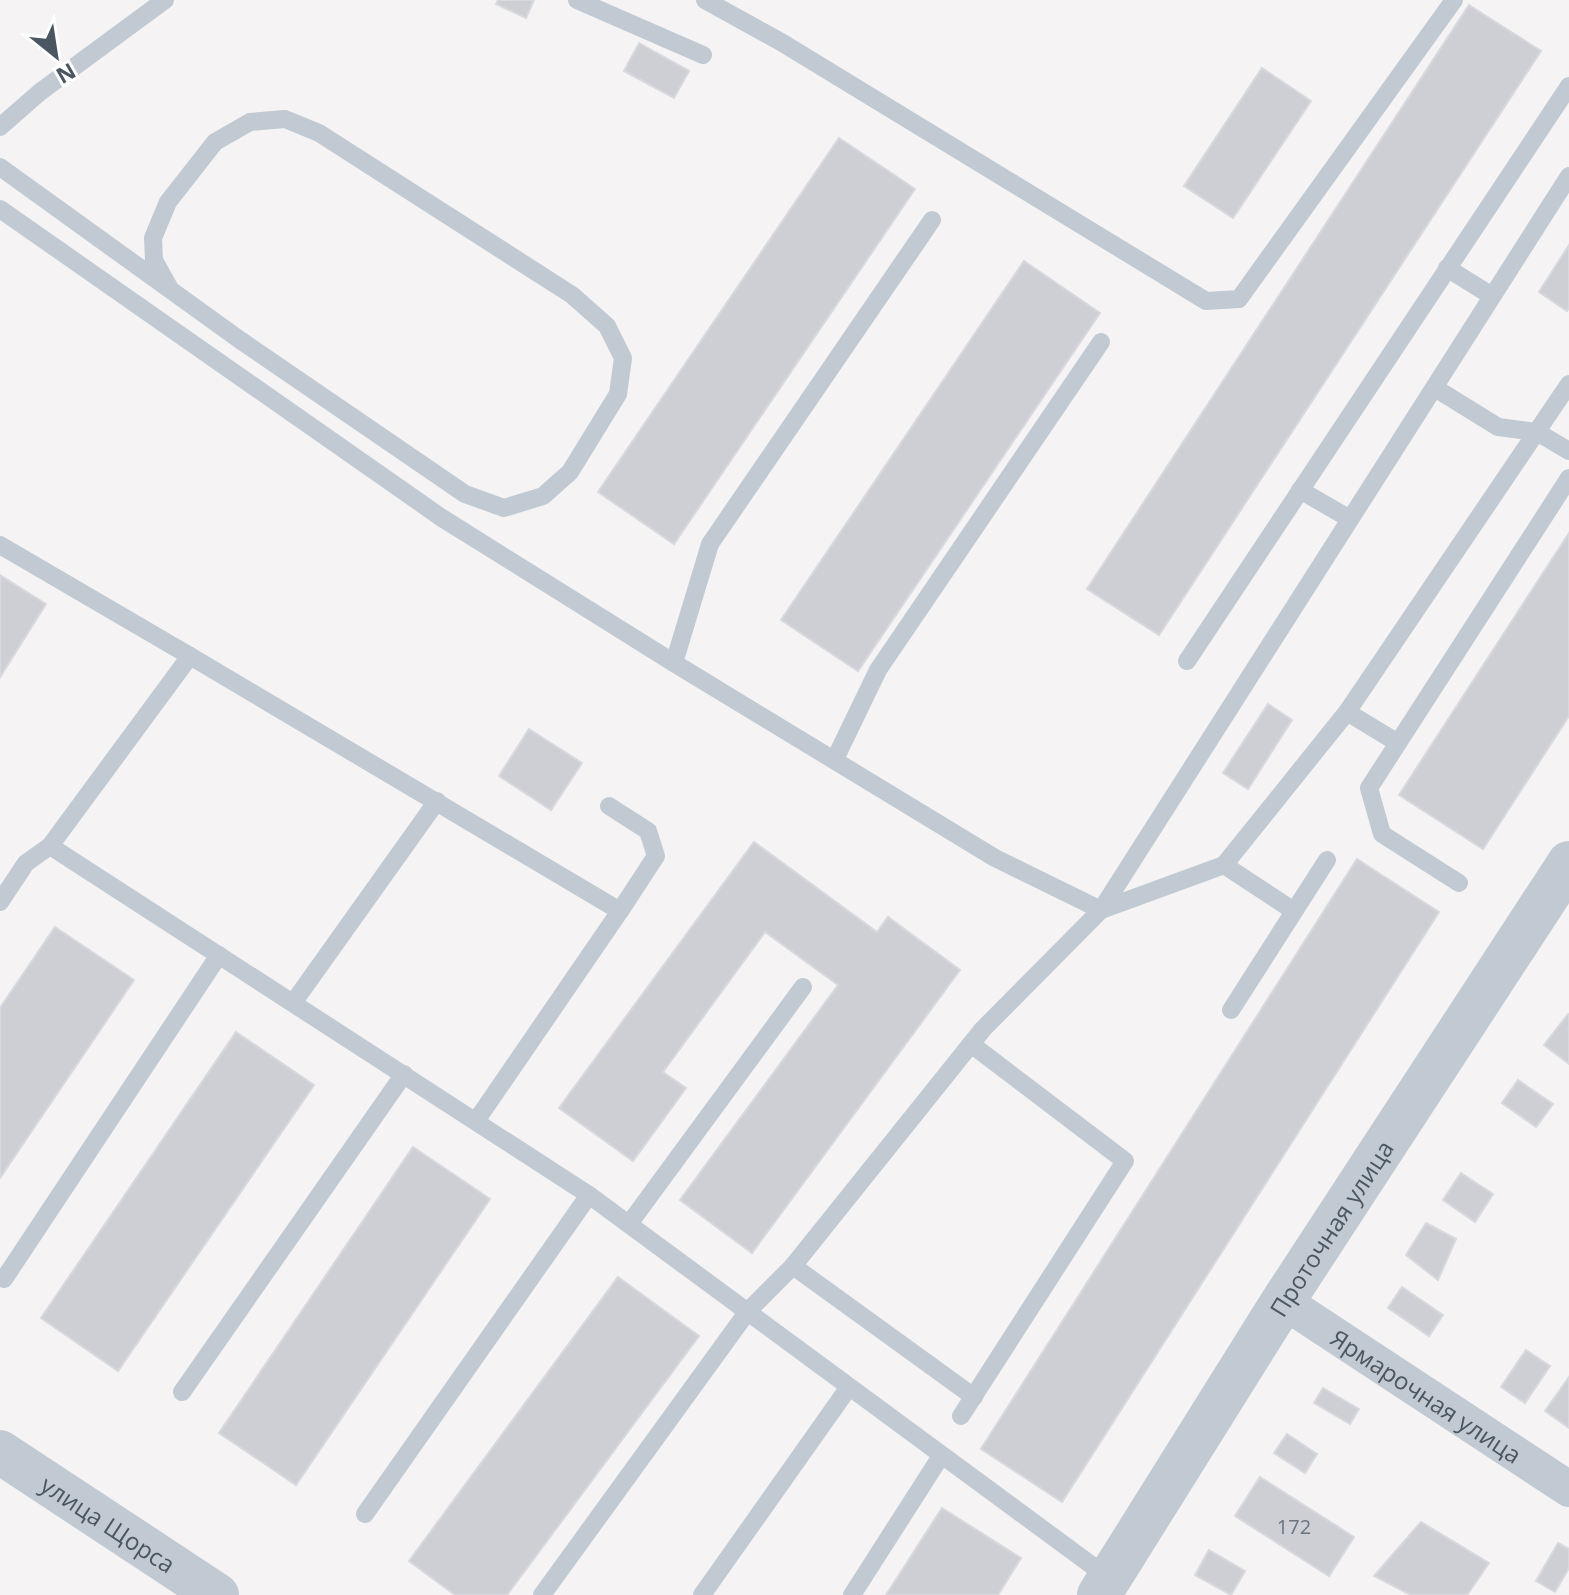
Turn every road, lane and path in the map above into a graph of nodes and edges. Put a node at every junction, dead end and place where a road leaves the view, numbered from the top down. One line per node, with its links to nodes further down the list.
1 (165, 0): 7 (lane)
2 (577, 0): 5 (lane)
3 (705, 0): 4 (lane)
4 (1454, 0)
5 (703, 55)
6 (1569, 86): 12 (lane)
7 (0, 127)
8 (0, 167): 13 (lane)
9 (1569, 176): 14 (lane)
10 (0, 209): 26 (lane)
11 (932, 220): 26 (lane)
12 (1447, 268): 14 (lane); 21 (lane)
13 (169, 287): 13 (lane)
14 (1492, 296): 17 (lane)
15 (1101, 342): 29 (lane)
16 (1569, 384): 18 (lane)
17 (1435, 388): 18 (lane); 22 (lane)
18 (1537, 432): 19 (lane); 27 (lane)
19 (1569, 451)
20 (1569, 478): 28 (lane)
21 (1300, 490): 22 (lane); 25 (lane)
22 (1350, 519): 38 (lane)
23 (0, 545): 24 (lane)
24 (190, 656): 30 (lane); 32 (lane)
25 (1187, 661)
26 (674, 663): 29 (lane)
27 (1347, 712): 28 (lane); 35 (lane)
28 (1398, 743): 36 (lane)
29 (835, 759): 38 (lane)
30 (437, 801): 39 (lane); 43 (lane)
31 (609, 806): 39 (lane)
32 (50, 846): 37 (lane); 41 (lane)
33 (1327, 860): 40 (lane)
34 (1569, 863): 52 (street, Проточная улица)
35 (1224, 865): 38 (lane); 40 (lane)
36 (1459, 883)
37 (0, 902)
38 (1101, 910): 45 (lane)
39 (620, 911): 47 (lane)
40 (1294, 911): 44 (lane)
41 (219, 955): 43 (lane); 51 (lane)
42 (803, 987): 49 (lane)
43 (293, 1003): 46 (lane)
44 (1231, 1010)
45 (971, 1044): 50 (lane); 56 (lane)
46 (404, 1074): 47 (lane); 55 (lane)
47 (476, 1121): 48 (lane)
48 (589, 1195): 49 (lane); 61 (lane)
49 (629, 1224): 53 (lane)
50 (793, 1266): 53 (lane); 56 (lane)
51 (4, 1279)
52 (1283, 1301): 60 (street, Ярмарочная улица); 62 (street, Проточная улица)
53 (748, 1311): 54 (lane); 64 (lane)
54 (849, 1387): 59 (lane); 65 (lane)
55 (182, 1392)
56 (974, 1397): 57 (lane)
57 (961, 1416)
58 (0, 1452): 63 (street, улица Щорса)
59 (941, 1456): 62 (lane); 66 (lane)
60 (1569, 1489)
61 (365, 1514)
62 (1104, 1586)
63 (217, 1595)
64 (542, 1595)
65 (702, 1595)
66 (852, 1595)

